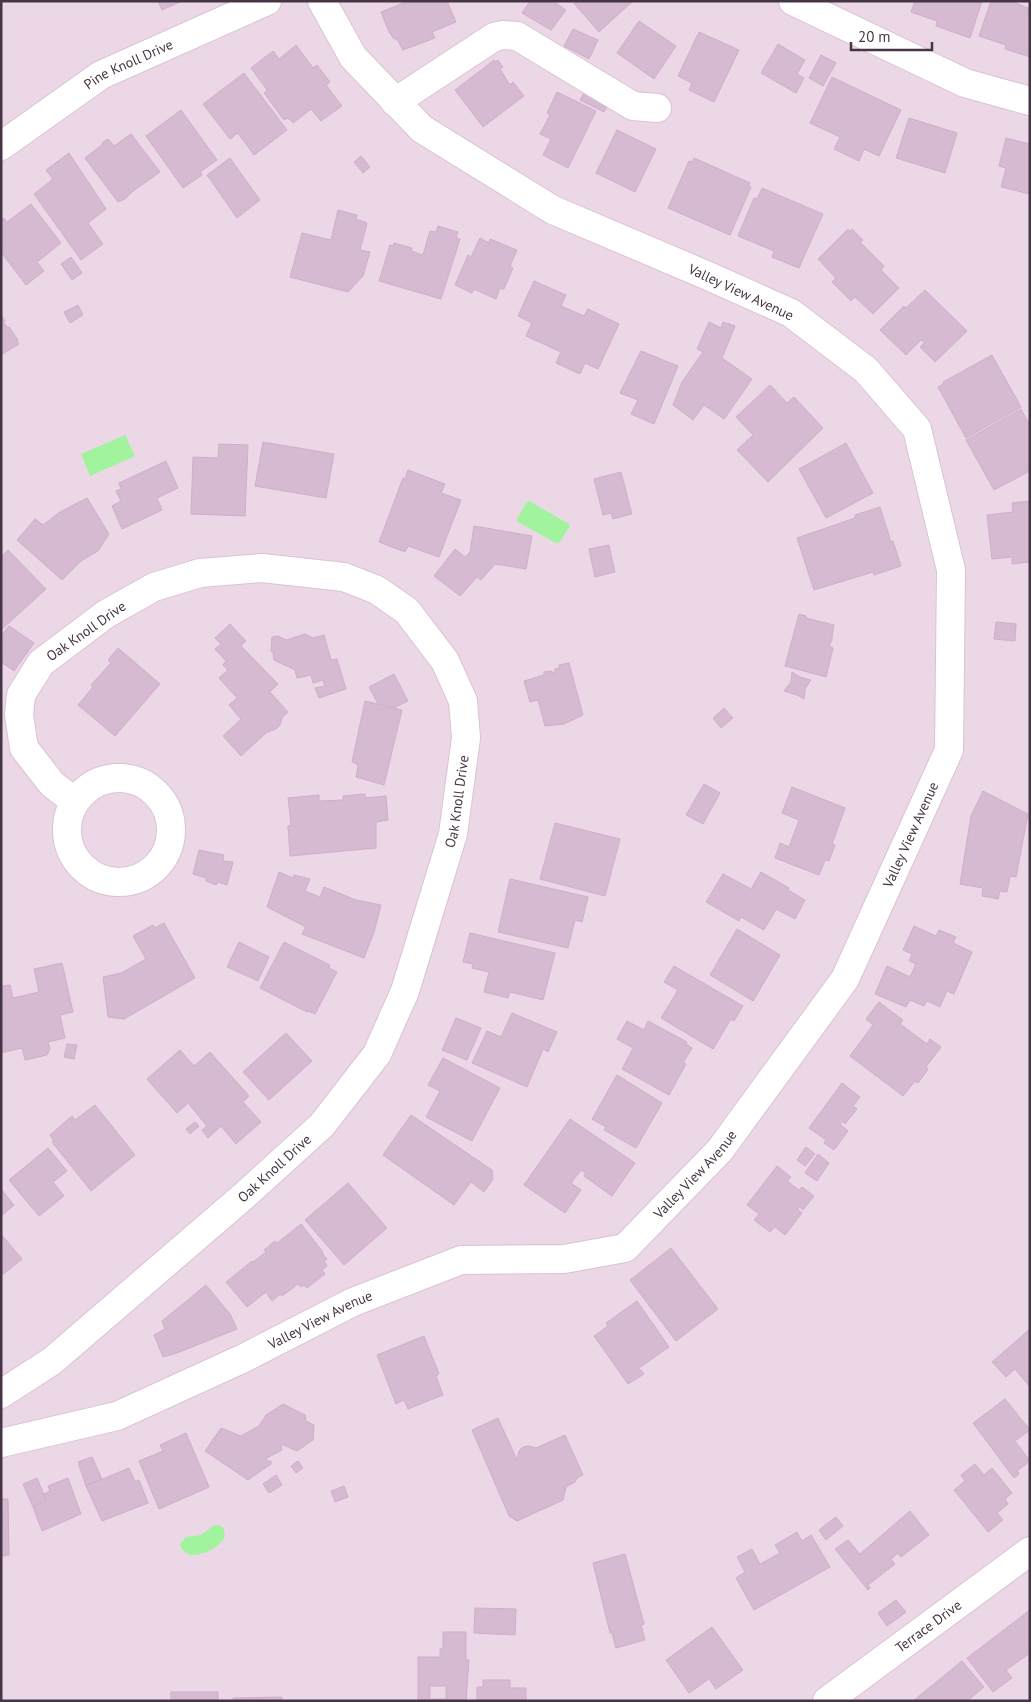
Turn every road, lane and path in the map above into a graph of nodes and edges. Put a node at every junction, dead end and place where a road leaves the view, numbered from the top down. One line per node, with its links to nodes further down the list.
1 (267, 1): 7 (street, Pine Knoll Drive)
2 (322, 1): 5 (street, Valley View Avenue)
3 (793, 1): 4 (street)
4 (1030, 101)
5 (395, 102): 6 (street); 10 (street, Valley View Avenue)
6 (657, 108)
7 (1, 146)
8 (74, 801): 9 (street, Oak Knoll Drive)
9 (1, 1394)
10 (1, 1443)
11 (1030, 1551): 12 (street, Terrace Drive)
12 (827, 1701)

